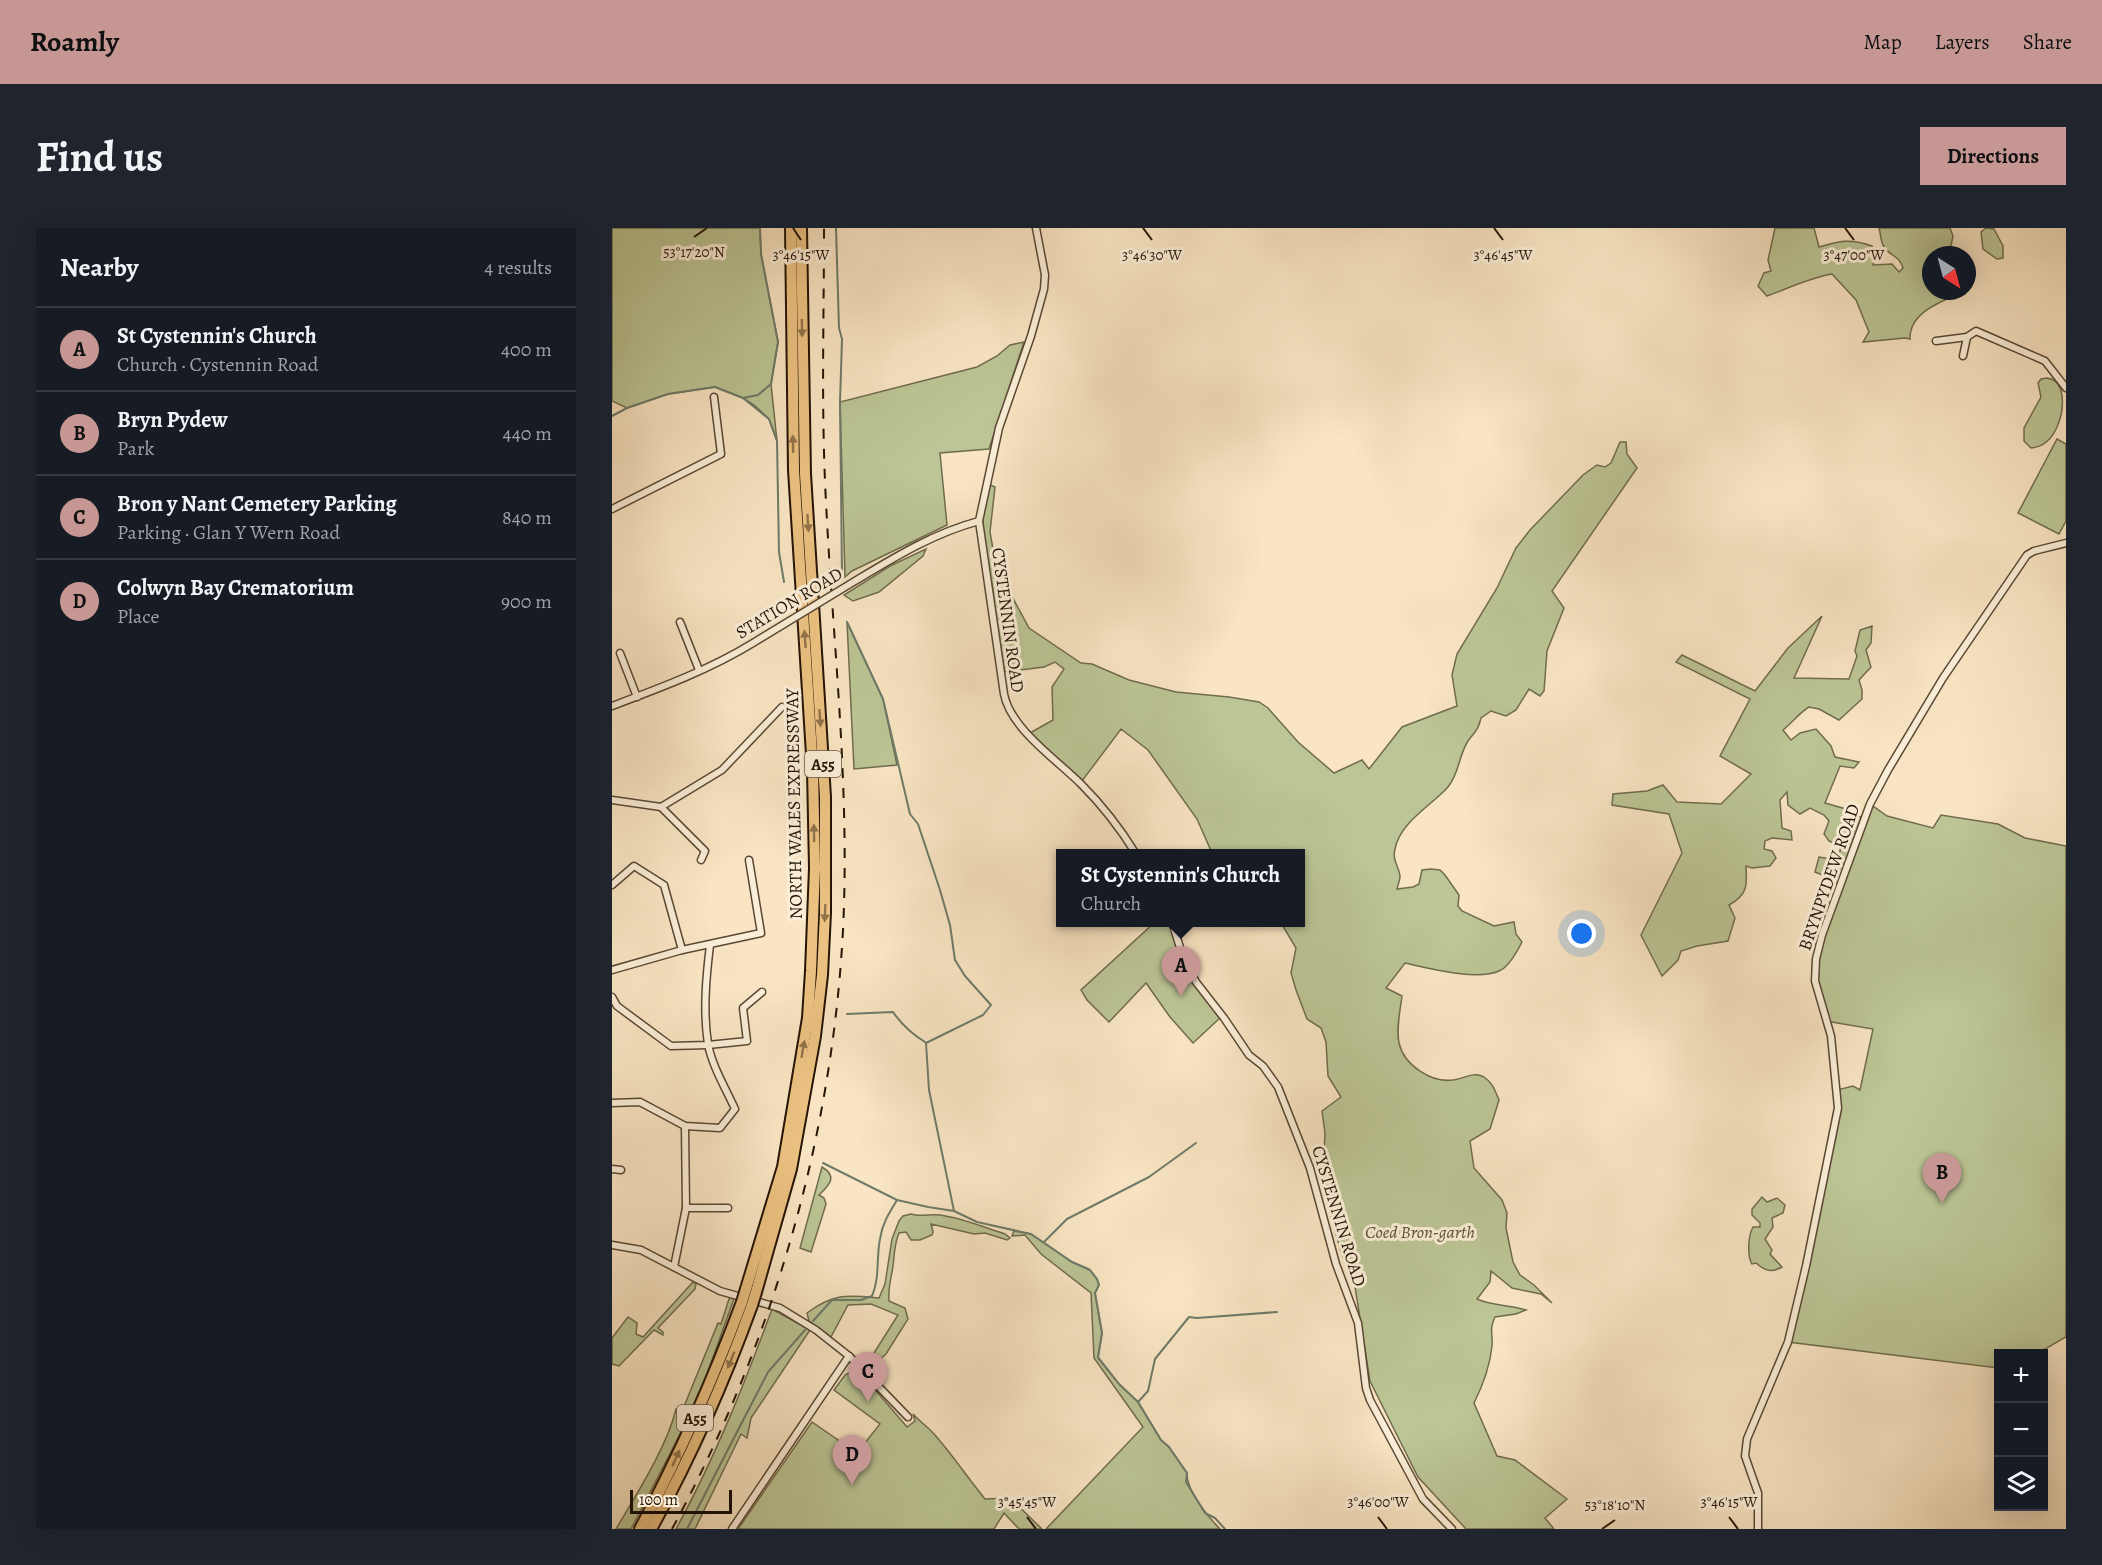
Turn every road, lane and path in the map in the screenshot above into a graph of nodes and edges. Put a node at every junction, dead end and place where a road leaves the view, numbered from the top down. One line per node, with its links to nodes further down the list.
1 (791, 228): 40 (highway, NORTH WALES EXPRESSWAY / A55, one-way to 1)
2 (801, 228): 40 (highway, NORTH WALES EXPRESSWAY / A55, one-way to 40)
3 (1036, 228): 10 (street)
4 (1967, 337): 5 (street); 6 (street); 7 (street)
5 (1936, 341)
6 (1963, 356)
7 (2066, 388)
8 (714, 396): 9 (street)
9 (612, 510)
10 (979, 521): 14 (street, STATION ROAD, bridge); 20 (street, CYSTENNIN ROAD)
11 (2066, 543): 48 (street, BRYNPYDEW ROAD)
12 (680, 622): 14 (street)
13 (620, 653): 15 (street)
14 (699, 670): 15 (street, STATION ROAD)
15 (637, 697): 16 (street, STATION ROAD)
16 (612, 706)
17 (782, 707): 19 (street)
18 (612, 800): 19 (street)
19 (661, 807): 21 (street)
20 (1133, 849)
21 (701, 860)
22 (749, 860): 25 (street)
23 (612, 885): 26 (street)
24 (1174, 927): 47 (street, CYSTENNIN ROAD)
25 (710, 945): 26 (street); 31 (street)
26 (682, 950): 27 (street)
27 (612, 970)
28 (762, 992): 31 (street)
29 (612, 997): 30 (street)
30 (615, 1008): 31 (street)
31 (708, 1046): 33 (street)
32 (612, 1103): 33 (street)
33 (686, 1126): 37 (street)
34 (612, 1169): 35 (street)
35 (621, 1170)
36 (728, 1208): 37 (street)
37 (686, 1209): 39 (street)
38 (612, 1245): 39 (street)
39 (674, 1267): 42 (street)
40 (751, 1291): 41 (highway, NORTH WALES EXPRESSWAY / A55, bridge)
41 (747, 1304): 44 (highway, NORTH WALES EXPRESSWAY / A55, one-way to 41); 45 (highway, NORTH WALES EXPRESSWAY / A55, one-way to 45)
42 (849, 1356): 43 (street); 46 (street)
43 (908, 1417)
44 (640, 1529)
45 (651, 1529)
46 (732, 1529)
47 (1452, 1529)
48 (1758, 1529)

